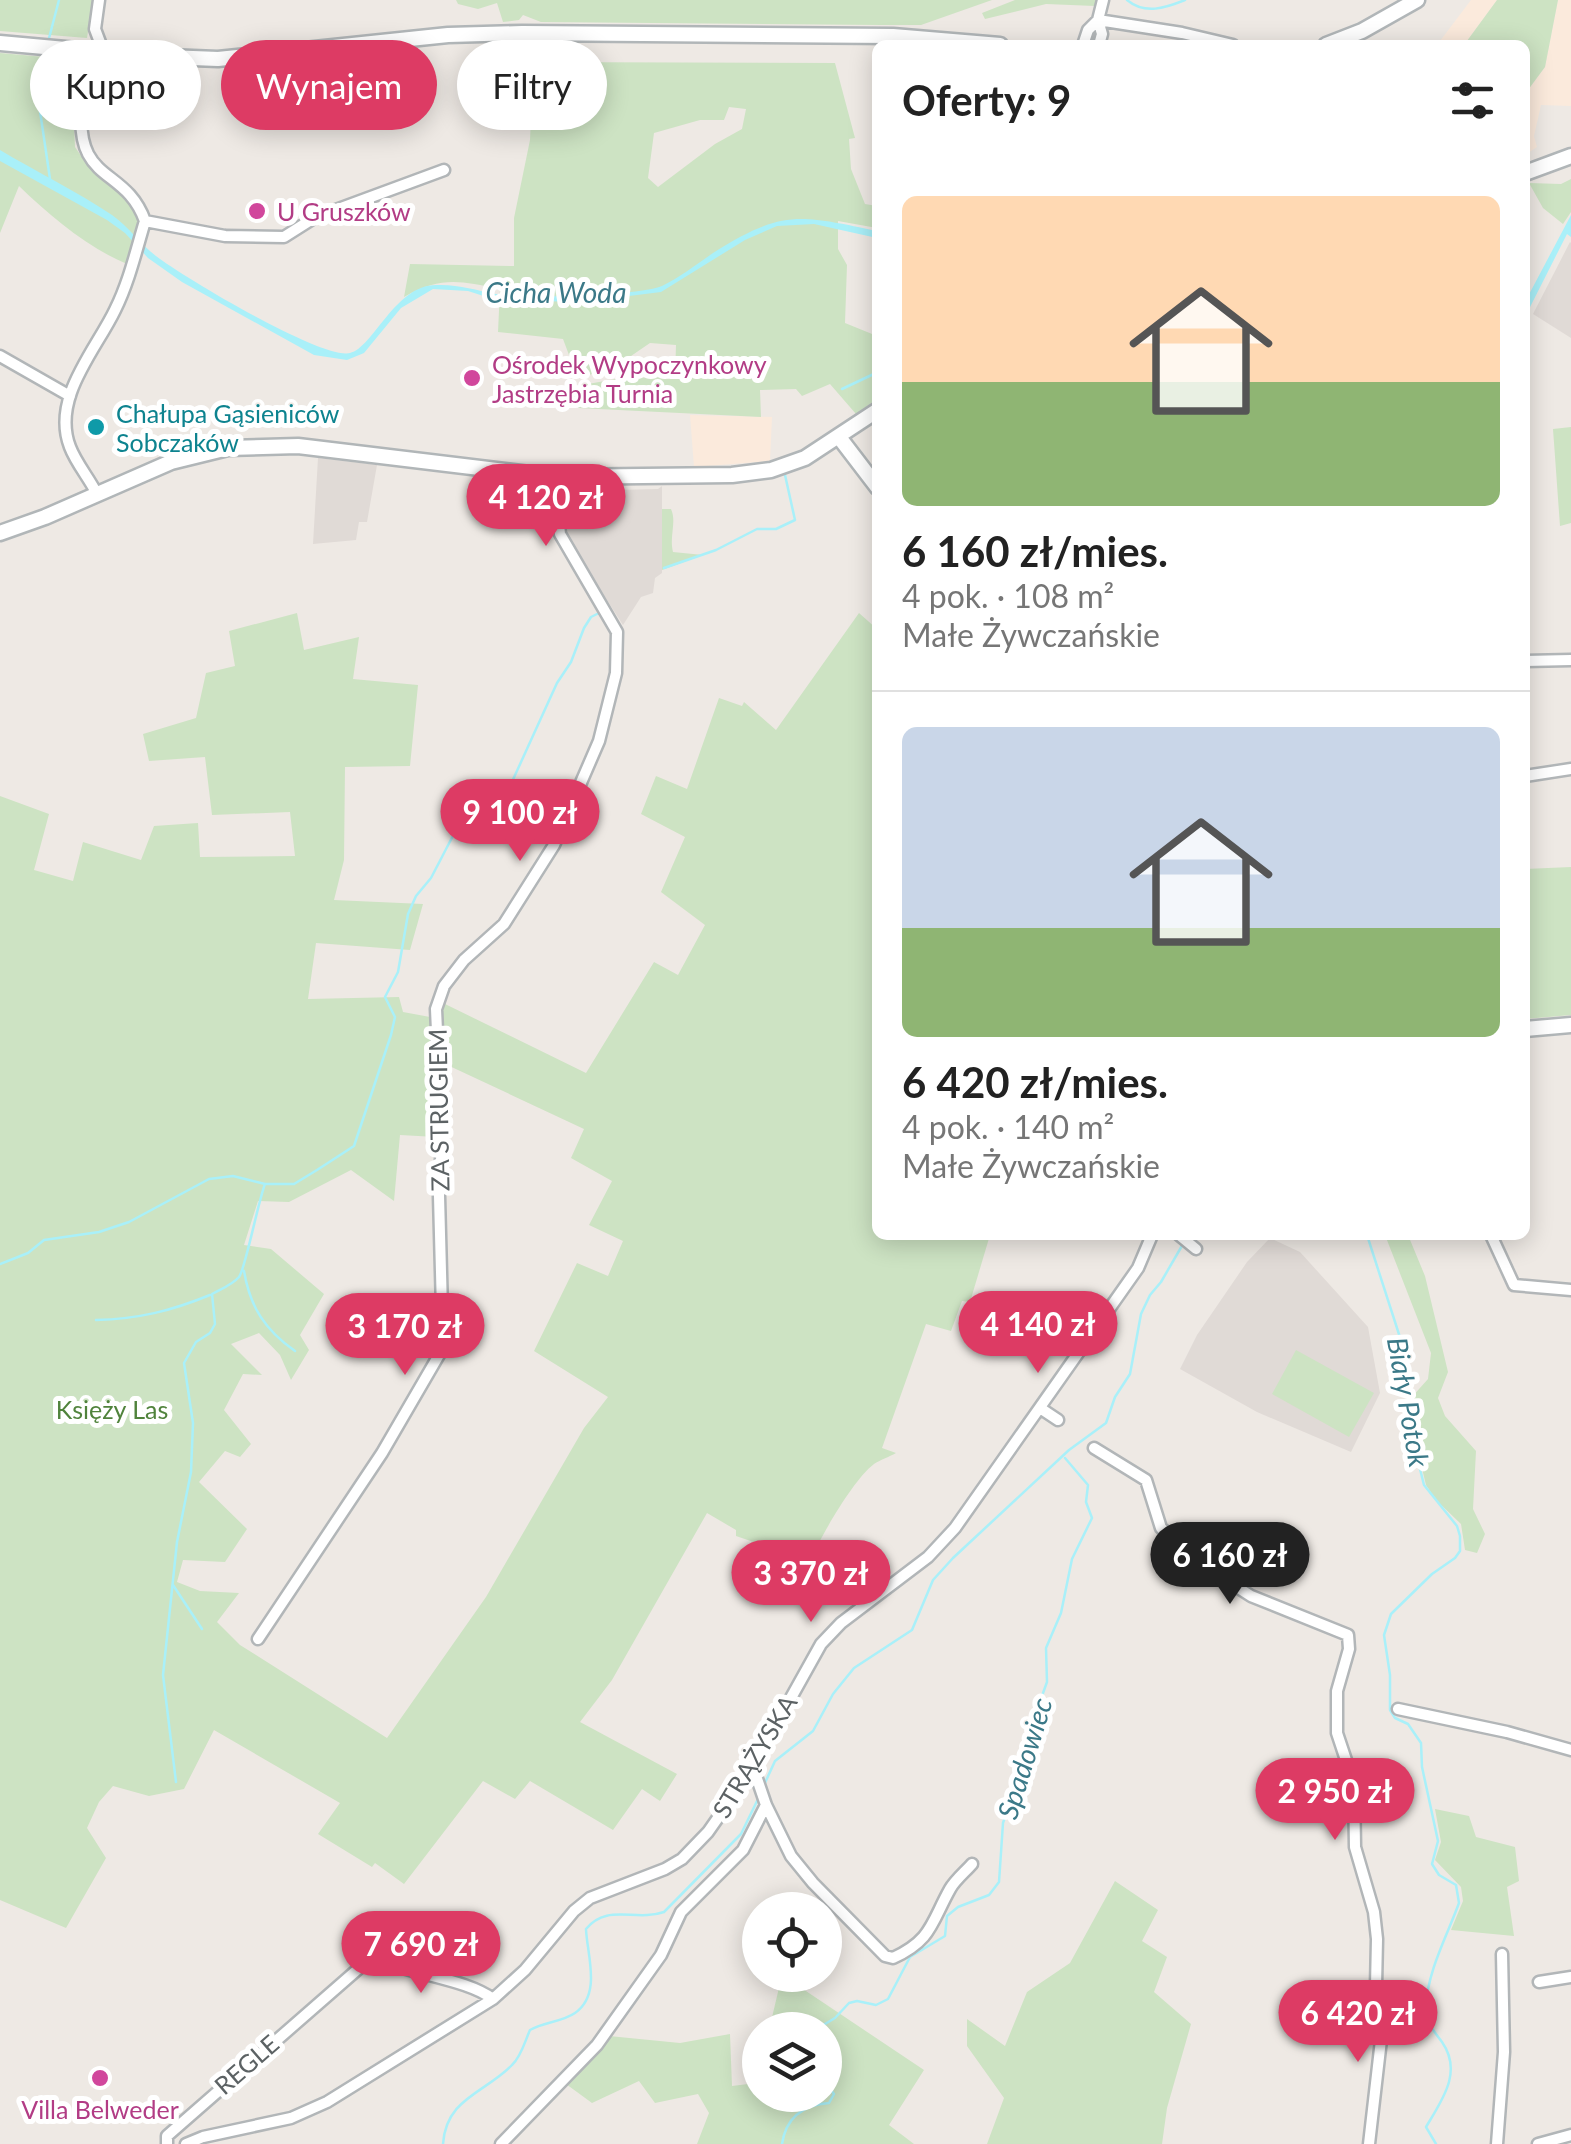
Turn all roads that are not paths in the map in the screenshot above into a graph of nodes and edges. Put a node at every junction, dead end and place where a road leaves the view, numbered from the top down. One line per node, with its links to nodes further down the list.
1 (98, 0): 5 (street)
2 (1103, 0): 4 (street)
3 (1417, 0): 10 (street)
4 (1098, 20): 7 (street); 8 (street); 9 (street)
5 (95, 40)
6 (941, 40): 13 (street)
7 (1085, 40)
8 (1100, 40)
9 (1211, 40)
10 (1339, 40)
11 (0, 43): 12 (street)
12 (30, 46)
13 (201, 58)
14 (81, 130): 18 (street)
15 (1571, 156): 17 (street)
16 (444, 170): 18 (street)
17 (1530, 170)
18 (144, 226): 20 (street)
19 (0, 356): 20 (street)
20 (70, 396): 25 (street)
21 (872, 414): 22 (street)
22 (839, 437): 23 (street); 24 (street)
23 (570, 477): 25 (street); 41 (street, ZA STRUGIEM)
24 (872, 480)
25 (97, 494): 26 (street)
26 (0, 533)
27 (1571, 660): 28 (street)
28 (1530, 661)
29 (1571, 769): 30 (street)
30 (1530, 775)
31 (1571, 1025): 32 (street)
32 (1530, 1029)
33 (1150, 1240): 38 (street, STRĄŻYSKA)
34 (1186, 1240): 36 (street)
35 (1492, 1240): 37 (street)
36 (1196, 1248)
37 (1571, 1290)
38 (1040, 1408): 39 (street); 44 (street, STRĄŻYSKA)
39 (1058, 1420)
40 (1094, 1448): 55 (street)
41 (258, 1639)
42 (1398, 1709): 43 (street)
43 (1571, 1750)
44 (753, 1767): 45 (street); 50 (street, STRĄŻYSKA)
45 (765, 1802): 46 (street); 54 (street)
46 (972, 1864)
47 (1502, 1954): 56 (street)
48 (1571, 1977): 49 (street)
49 (1539, 1982)
50 (493, 1999): 52 (street, REGLE); 53 (street, STRĄŻYSKA)
51 (1571, 2135): 57 (street)
52 (167, 2144)
53 (186, 2144)
54 (501, 2144)
55 (1369, 2144)
56 (1497, 2144)
57 (1538, 2144)

